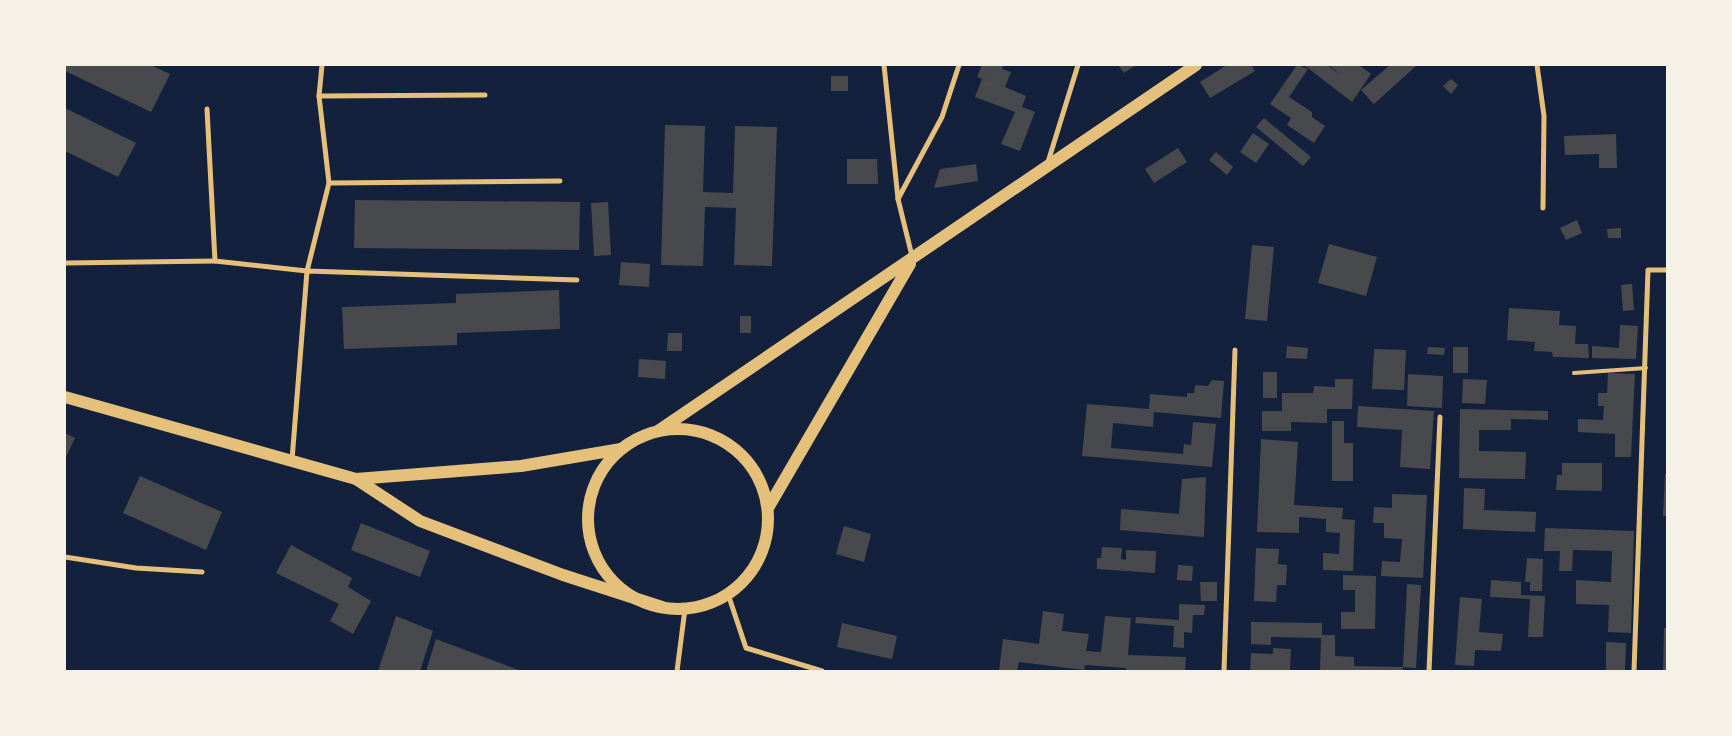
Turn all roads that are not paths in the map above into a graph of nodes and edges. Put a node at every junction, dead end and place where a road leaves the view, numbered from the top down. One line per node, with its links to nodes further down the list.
1 (322, 65): 8 (street)
2 (884, 65): 13 (street)
3 (959, 65): 13 (street)
4 (1078, 65): 10 (street)
5 (1196, 65): 10 (main road)
6 (1537, 65): 14 (street)
7 (485, 95): 8 (street)
8 (319, 96): 12 (street)
9 (207, 109): 16 (street)
10 (1048, 165): 15 (main road)
11 (560, 181): 12 (street)
12 (329, 183): 19 (street)
13 (898, 199): 15 (street)
14 (1543, 208)
15 (912, 259): 26 (main road); 30 (main road)
16 (215, 261): 17 (street); 19 (street)
17 (65, 264)
18 (1667, 270): 22 (street)
19 (308, 271): 20 (street); 28 (street)
20 (577, 280)
21 (1234, 350): 38 (street)
22 (1646, 368): 23 (lane); 40 (street)
23 (1574, 374)
24 (65, 397): 28 (main road)
25 (1440, 417): 39 (street)
26 (658, 431): 27 (main road); 30 (main road)
27 (621, 449): 29 (main road); 34 (main road)
28 (292, 461): 29 (main road)
29 (356, 478): 34 (main road)
30 (768, 508): 33 (main road)
31 (65, 557): 32 (street)
32 (202, 572)
33 (728, 594): 35 (main road); 37 (street)
34 (662, 607): 35 (main road)
35 (685, 609): 36 (street)
36 (677, 671)
37 (822, 671)
38 (1224, 671)
39 (1429, 671)
40 (1634, 671)

